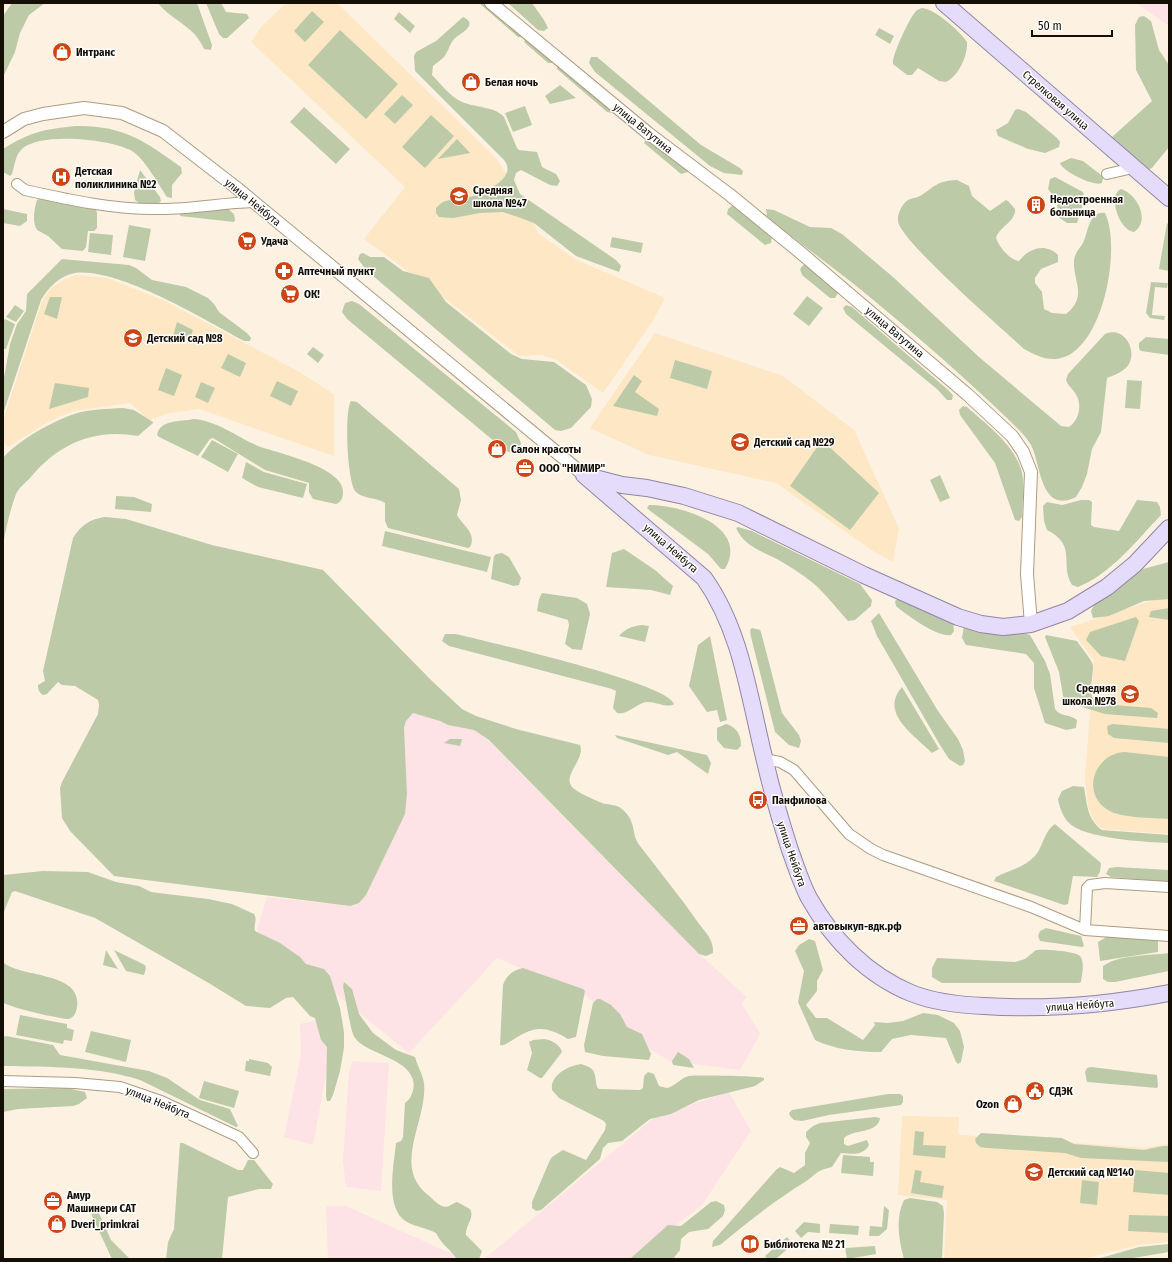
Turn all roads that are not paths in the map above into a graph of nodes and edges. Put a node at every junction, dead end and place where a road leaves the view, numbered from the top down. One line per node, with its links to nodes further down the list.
1 (491, 3): 11 (street, улица Ватутина)
2 (944, 3): 4 (main road, Стрелковая улица)
3 (3, 132): 8 (street, улица Нейбута)
4 (1133, 168): 5 (street); 7 (main road, Стрелковая улица)
5 (1107, 174)
6 (17, 184): 8 (street)
7 (1169, 198)
8 (253, 202): 9 (street, улица Нейбута)
9 (584, 474): 11 (main road, улица Нейбута); 12 (main road, улица Нейбута)
10 (1169, 528): 11 (main road)
11 (1032, 624)
12 (764, 759): 14 (street); 16 (main road, улица Нейбута)
13 (1169, 887): 14 (street)
14 (1085, 930): 15 (street)
15 (1169, 936)
16 (1169, 994)
17 (3, 1081): 18 (street, улица Нейбута)
18 (253, 1153)

